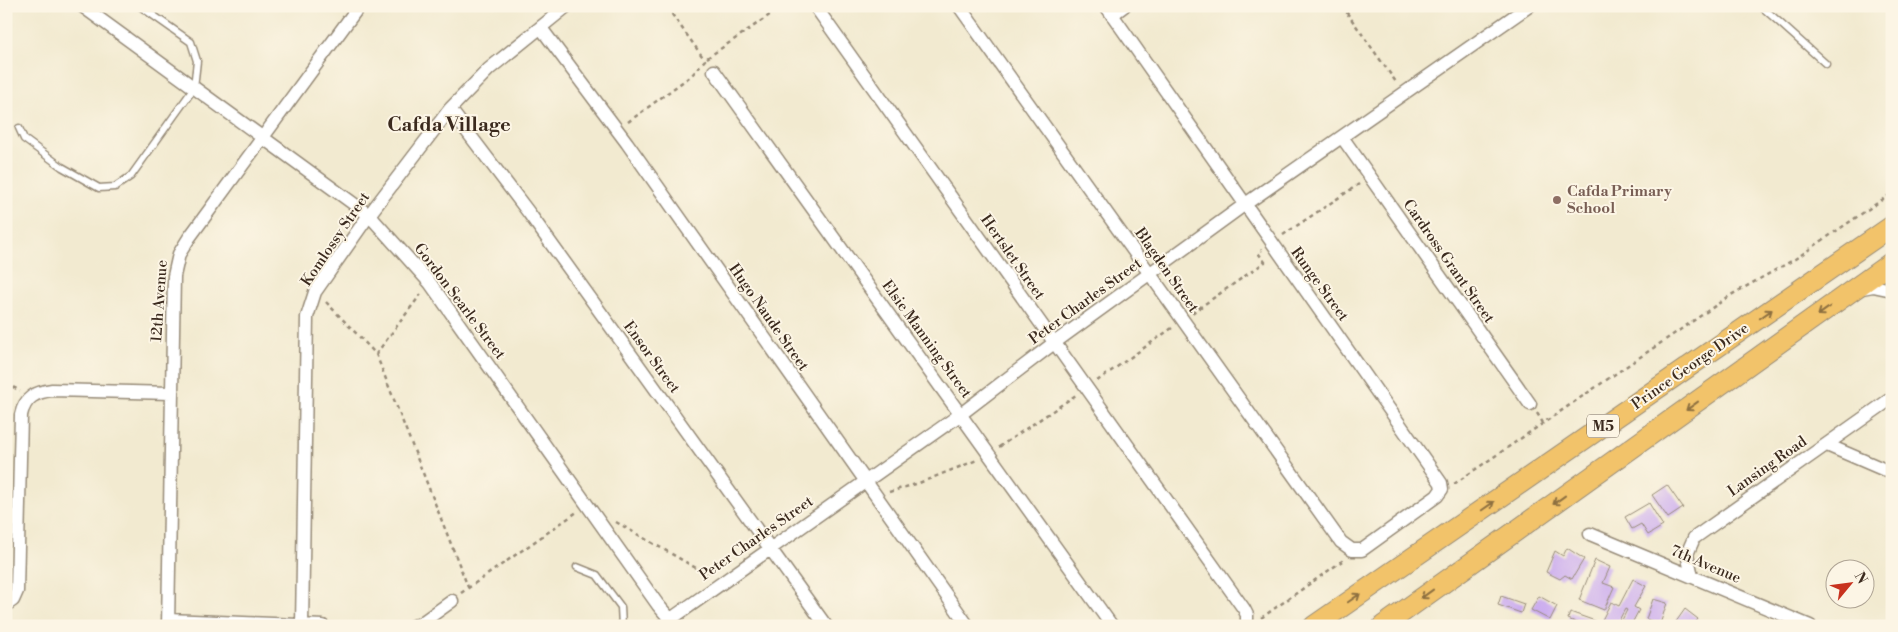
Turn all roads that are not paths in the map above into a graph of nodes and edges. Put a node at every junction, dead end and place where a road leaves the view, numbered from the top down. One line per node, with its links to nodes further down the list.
1 (140, 6): 14 (lane)
2 (359, 6): 18 (street, 12th Avenue)
3 (567, 6): 11 (street, Komlossy Street)
4 (815, 6): 26 (street, Hertslet Street)
5 (959, 6): 23 (street, Blagden Street)
6 (1124, 6): 10 (street)
7 (1529, 6): 17 (street, Peter Charles Street)
8 (1761, 6): 12 (lane)
9 (87, 7): 14 (street, Gordon Searle Street)
10 (1109, 11): 19 (street, Runge Street)
11 (541, 28): 15 (street, Komlossy Street); 33 (street, Hugo Naude Street)
12 (1826, 64)
13 (714, 71): 30 (street, Elsie Manning Street)
14 (194, 88): 16 (lane); 18 (street, Gordon Searle Street)
15 (450, 109): 20 (street, Komlossy Street); 35 (street, Ensor Street)
16 (19, 128)
17 (1342, 137): 19 (street, Peter Charles Street); 29 (street, Cardross Grant Street)
18 (263, 138): 20 (street, Gordon Searle Street); 27 (street, 12th Avenue)
19 (1244, 205): 23 (street, Peter Charles Street); 36 (street, Runge Street)
20 (370, 215): 42 (street, Gordon Searle Street); 44 (street, Komlossy Street)
21 (1892, 226): 51 (main road, Prince George Drive / M5, one-way to 21)
22 (1892, 262): 24 (main road, M5)
23 (1150, 275): 26 (street, Peter Charles Street); 36 (street, Blagden Street)
24 (1855, 289): 25 (street); 52 (main road, M5, one-way to 52)
25 (1892, 290)
26 (1054, 343): 30 (street, Peter Charles Street); 43 (street, Hertslet Street)
27 (171, 393): 40 (street); 41 (street, 12th Avenue)
28 (1892, 398): 31 (street, Lansing Road)
29 (1530, 404)
30 (960, 414): 33 (street, Peter Charles Street); 50 (street, Elsie Manning Street)
31 (1827, 445): 32 (street); 38 (street, Lansing Road)
32 (1892, 473)
33 (864, 481): 35 (street, Peter Charles Street); 49 (street, Hugo Naude Street)
34 (1590, 534): 38 (street, 7th Avenue)
35 (770, 548): 42 (street, Peter Charles Street); 48 (street, Ensor Street)
36 (1349, 555)
37 (576, 567): 47 (lane)
38 (1692, 576): 53 (street, 7th Avenue)
39 (452, 601): 46 (street)
40 (6, 605)
41 (168, 623): 44 (street)
42 (669, 623)
43 (1253, 623)
44 (302, 625): 45 (street)
45 (323, 626)
46 (413, 626)
47 (622, 626)
48 (826, 626)
49 (968, 626)
50 (1112, 626)
51 (1314, 626)
52 (1383, 626)
53 (1810, 626)

